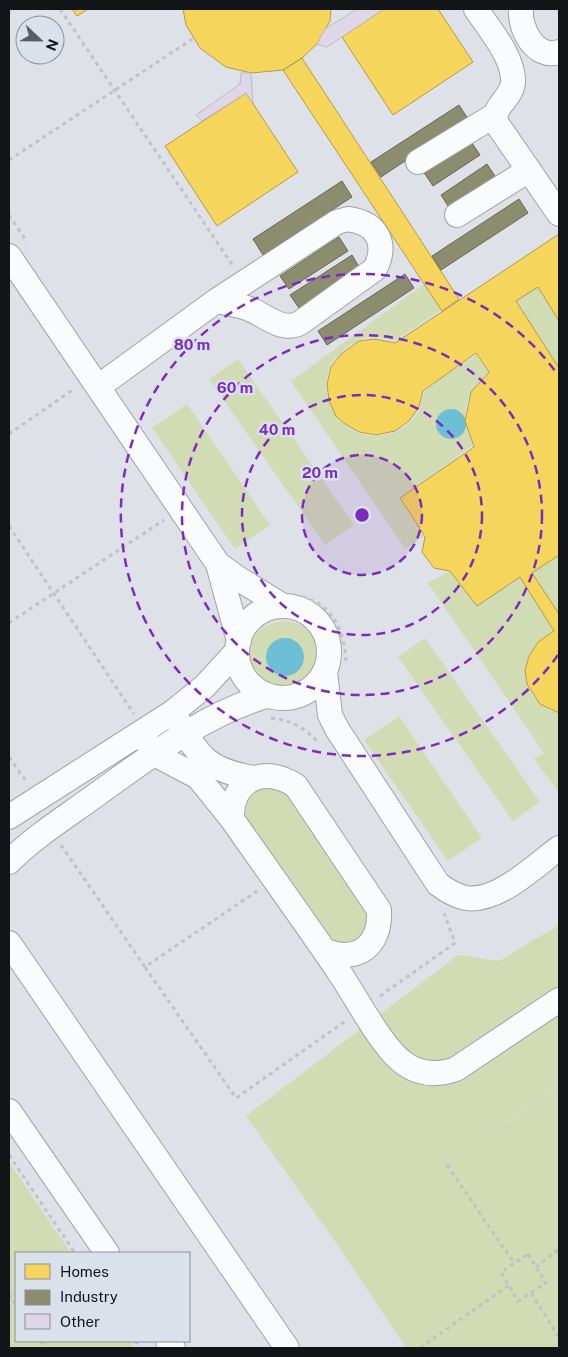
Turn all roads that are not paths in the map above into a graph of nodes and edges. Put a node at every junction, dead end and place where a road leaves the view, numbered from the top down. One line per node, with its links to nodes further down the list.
1 (476, 9): 5 (street)
2 (521, 9): 3 (street)
3 (529, 39): 4 (street); 5 (street)
4 (559, 52)
5 (506, 55): 6 (street)
6 (495, 115): 7 (street); 8 (street)
7 (418, 162)
8 (529, 170): 9 (street); 10 (street)
9 (559, 214)
10 (457, 215)
11 (9, 256): 13 (street)
12 (216, 301): 12 (street); 13 (street)
13 (89, 386): 14 (street)
14 (218, 564): 15 (street); 16 (street)
15 (283, 606): 16 (street); 17 (street)
16 (238, 646): 18 (street); 19 (street)
17 (325, 672): 18 (street); 28 (street)
18 (267, 707): 21 (street)
19 (173, 712): 20 (street); 21 (street)
20 (138, 725): 22 (street); 23 (street)
21 (185, 734): 22 (street); 24 (street)
22 (154, 753): 25 (street); 27 (street)
23 (75, 774): 25 (street); 26 (street)
24 (254, 778): 27 (street); 31 (street)
25 (91, 798): 29 (street)
26 (9, 817)
27 (232, 819): 31 (street)
28 (559, 848)
29 (9, 862)
30 (9, 943): 35 (street)
31 (324, 950): 32 (street)
32 (559, 1000)
33 (9, 1111): 34 (street)
34 (106, 1252)
35 (286, 1348)

